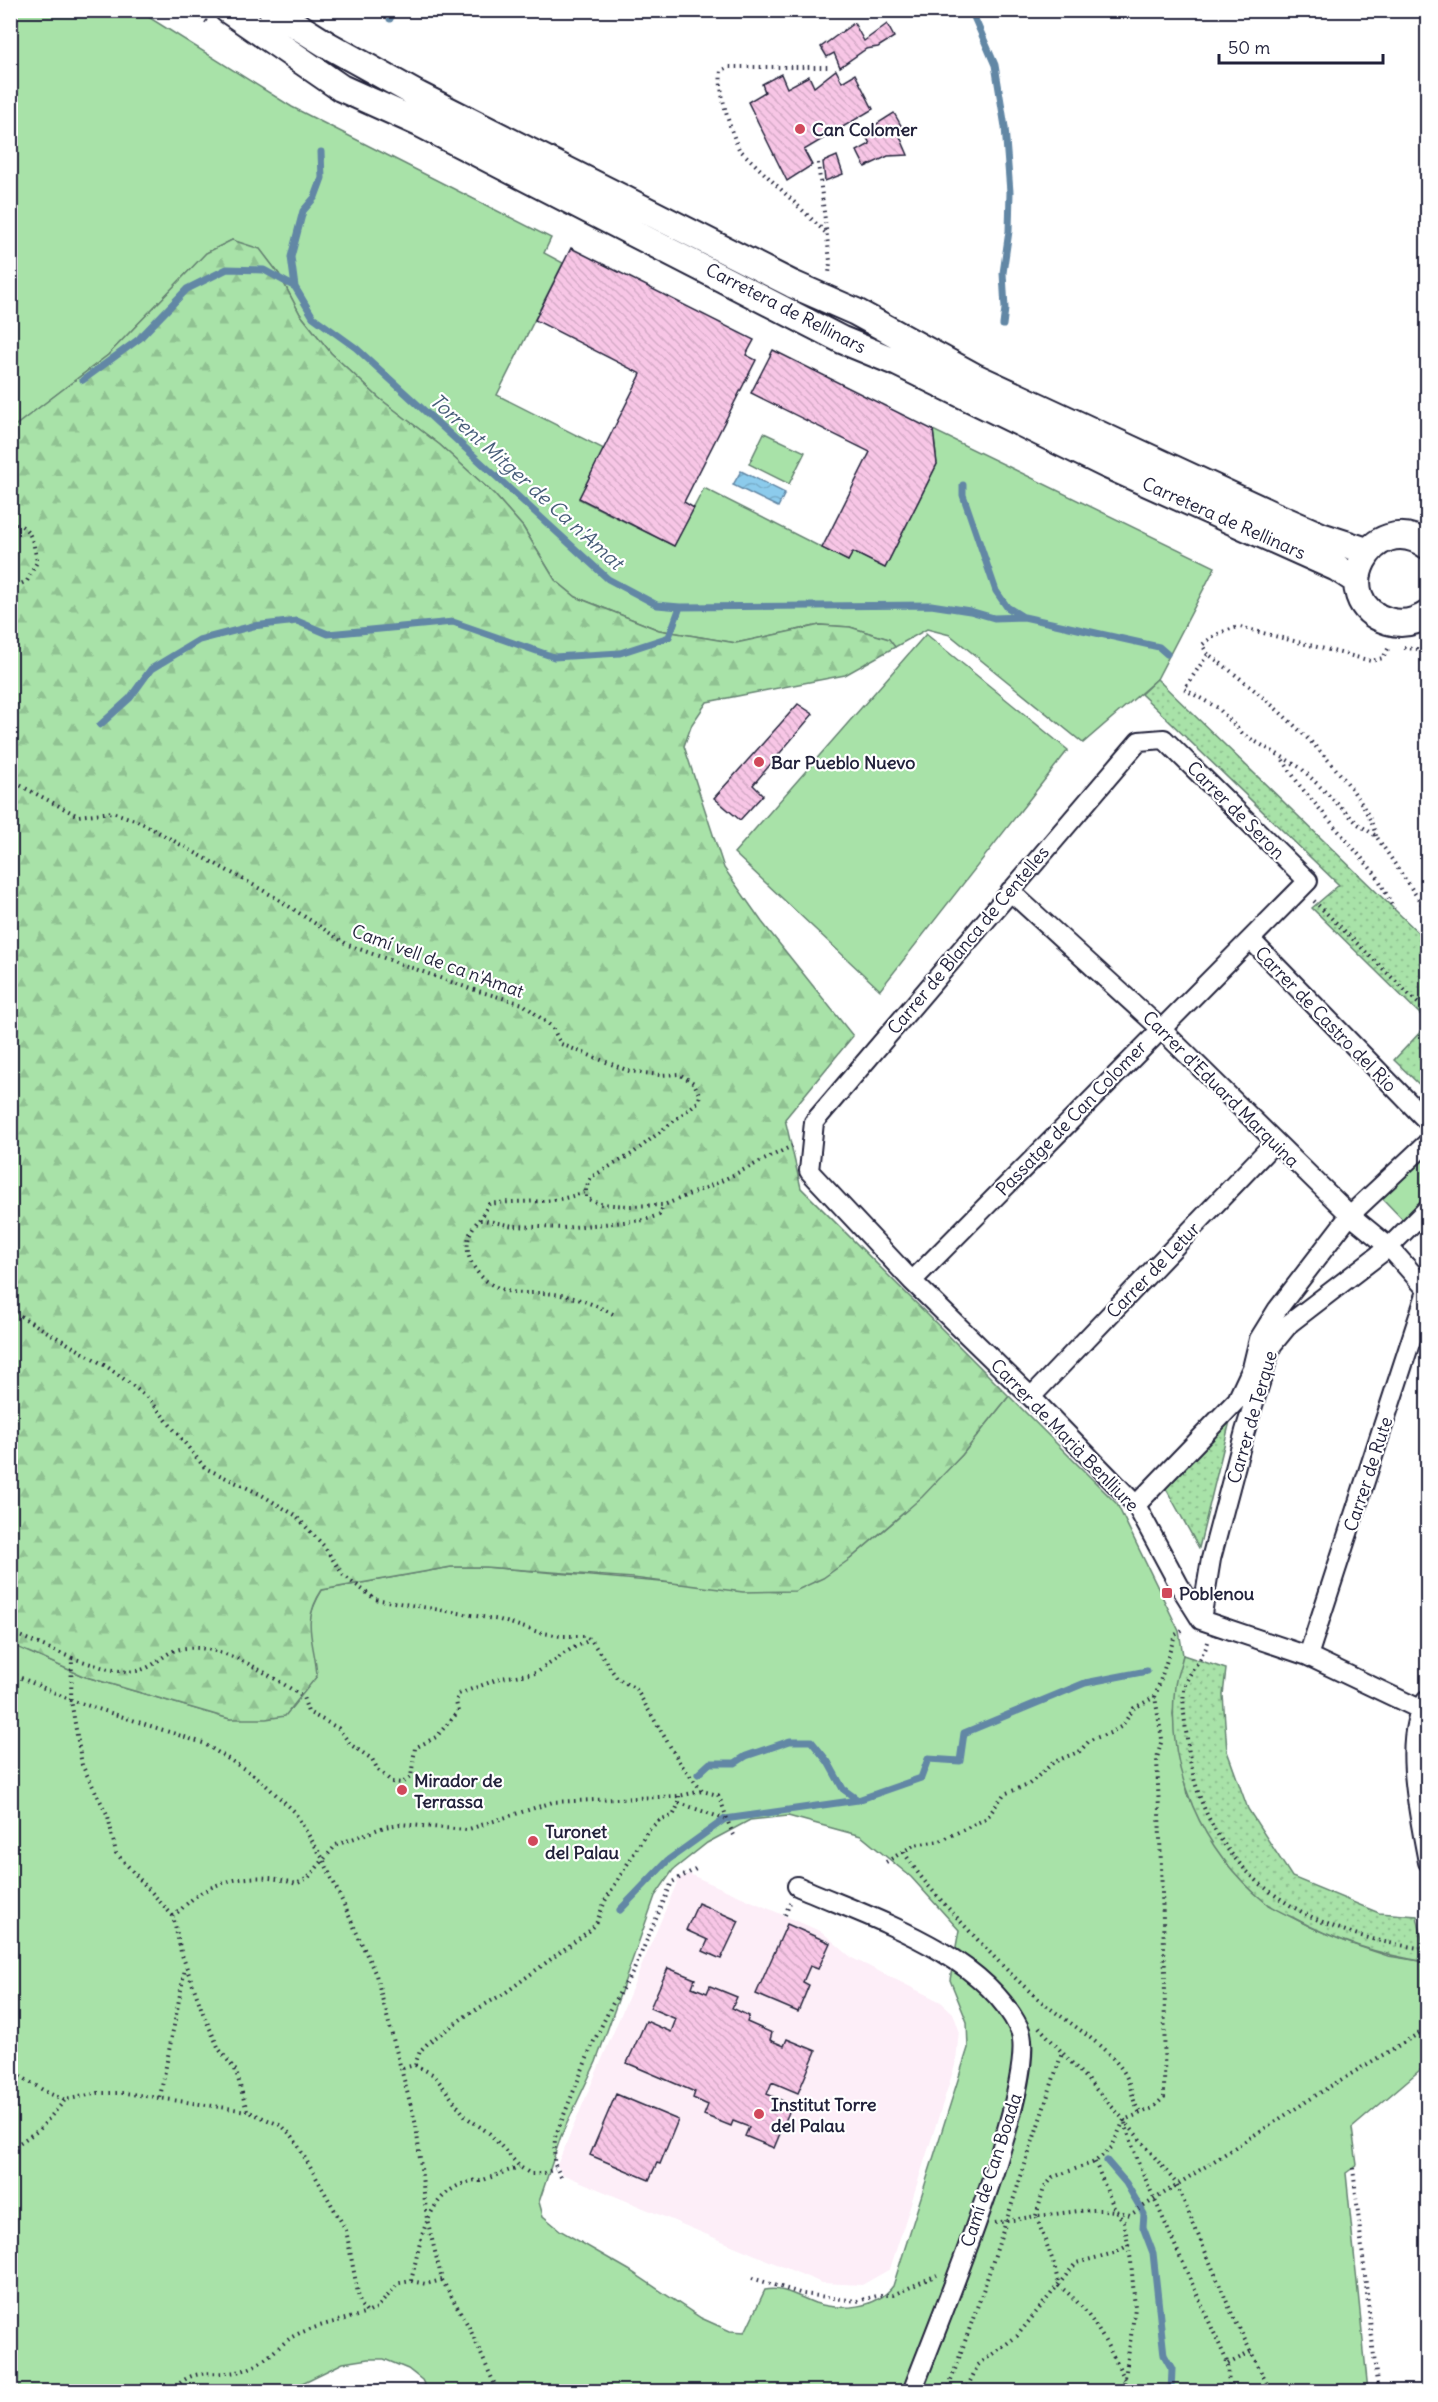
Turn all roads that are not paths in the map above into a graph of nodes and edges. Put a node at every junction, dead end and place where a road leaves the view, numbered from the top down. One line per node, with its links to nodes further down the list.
1 (228, 10): 5 (street, Carretera de Rellinars)
2 (272, 10): 4 (street, Carretera de Rellinars)
3 (1428, 546): 4 (street)
4 (1367, 551): 5 (street)
5 (1357, 581): 6 (street)
6 (1426, 618)
7 (1164, 739): 8 (street, Carrer de Seron); 9 (street, Carrer de Blanca de Centelles)
8 (1308, 881): 10 (street, Passatge de Can Colomer)
9 (1010, 891): 11 (street, Carrer d'Eduard Marquina); 15 (street, Carrer de Blanca de Centelles)
10 (1251, 940): 11 (street, Passatge de Can Colomer); 12 (street, Carrer de Castro del Rio)
11 (1160, 1028): 14 (street, Carrer d'Eduard Marquina); 19 (street, Passatge de Can Colomer)
12 (1428, 1122)
13 (1428, 1142): 17 (street, Carrer de Terque)
14 (1274, 1143): 17 (street, Carrer d'Eduard Marquina); 21 (street, Carrer de Letur)
15 (809, 1171): 19 (street, Carrer de Marià Benlliure)
16 (1428, 1208): 18 (street, Carrer de Terque)
17 (1350, 1215): 18 (street, Carrer d'Eduard Marquina); 22 (street, Carrer de Terque)
18 (1389, 1247): 20 (street, Carrer d'Eduard Marquina); 23 (street, Carrer de Terque)
19 (912, 1281): 21 (street, Carrer de Marià Benlliure)
20 (1427, 1291): 24 (street, Carrer de Rute)
21 (1031, 1397): 22 (street, Carrer de Marià Benlliure)
22 (1136, 1505): 23 (street, Carrer de Marià Benlliure)
23 (1207, 1622): 24 (street)
24 (1308, 1656): 25 (street)
25 (1425, 1707): 26 (street)
26 (1428, 1862)
27 (797, 1886): 28 (street, Camí de Can Boada)
28 (912, 2391)

